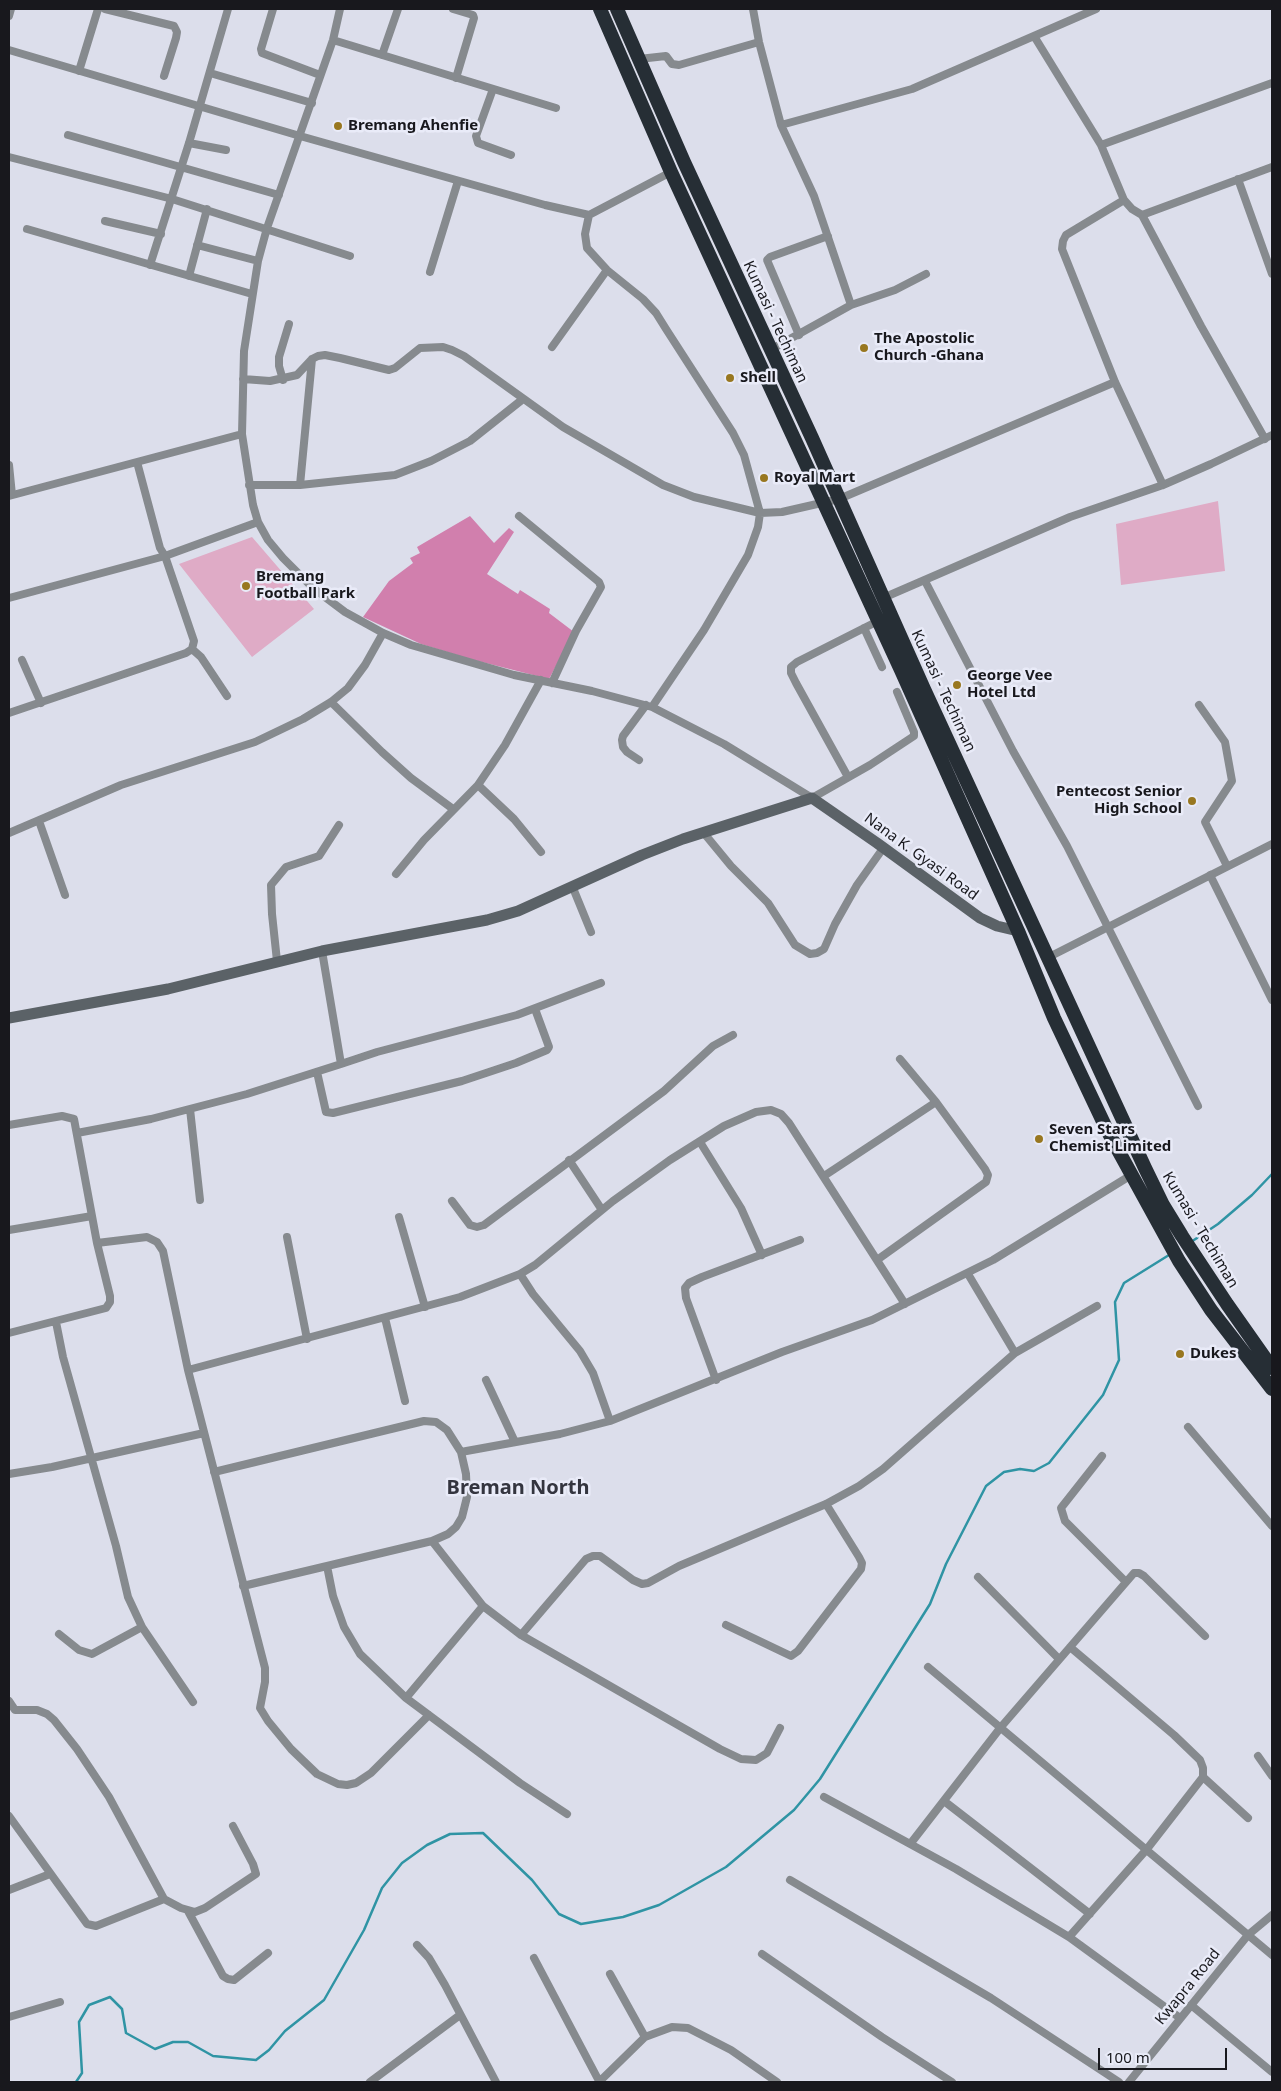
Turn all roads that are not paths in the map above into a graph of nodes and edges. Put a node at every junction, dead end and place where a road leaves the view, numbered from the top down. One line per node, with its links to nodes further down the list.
1 (11, 9): 13 (street)
2 (98, 9): 20 (street)
3 (105, 9): 23 (street)
4 (228, 9): 21 (street)
5 (273, 9): 22 (street)
6 (340, 9): 15 (street)
7 (398, 9): 18 (street)
8 (453, 9): 24 (street)
9 (600, 9): 40 (highway)
10 (617, 9): 19 (highway, Kumasi - Techiman)
11 (753, 9): 16 (street)
12 (1096, 9): 14 (street)
13 (9, 16)
14 (1034, 36): 30 (street); 34 (street)
15 (333, 40): 18 (street); 22 (street)
16 (759, 42): 19 (street); 30 (street)
17 (9, 50): 20 (street)
18 (382, 55): 24 (street)
19 (639, 59): 68 (highway, Kumasi - Techiman)
20 (79, 70): 28 (street)
21 (210, 73): 27 (street); 28 (street)
22 (320, 75): 27 (street)
23 (164, 76)
24 (456, 78): 26 (street)
25 (1272, 83): 34 (street)
26 (493, 89): 29 (street); 36 (street)
27 (312, 103): 32 (street)
28 (200, 107): 32 (street); 33 (street)
29 (556, 108)
30 (781, 125): 53 (street)
31 (68, 135): 39 (street)
32 (300, 136): 42 (street); 43 (street)
33 (189, 143): 35 (street); 39 (street)
34 (1101, 145): 45 (street)
35 (226, 150)
36 (511, 155)
37 (9, 157): 44 (street)
38 (1272, 167): 41 (street)
39 (182, 169): 43 (street); 44 (street)
40 (671, 172): 47 (street); 83 (highway)
41 (1238, 179): 48 (street); 61 (street)
42 (458, 181): 47 (street); 59 (street)
43 (279, 195): 50 (street)
44 (172, 199): 46 (street); 52 (street)
45 (1124, 200): 48 (street); 72 (street)
46 (207, 210): 50 (street); 54 (street)
47 (589, 215): 58 (street)
48 (1142, 215): 75 (street)
49 (104, 221): 52 (street)
50 (267, 228): 55 (street); 56 (street)
51 (27, 229): 57 (street)
52 (161, 234): 57 (street)
53 (828, 236): 64 (street); 66 (street)
54 (198, 245): 56 (street); 62 (street)
55 (350, 256)
56 (258, 261): 63 (street)
57 (150, 266): 62 (street)
58 (606, 270): 67 (street); 84 (street)
59 (430, 272)
60 (926, 274): 64 (street)
61 (1272, 274)
62 (189, 276): 63 (street)
63 (252, 294): 70 (street)
64 (851, 305): 66 (street)
65 (289, 324): 71 (street)
66 (799, 335): 68 (street)
67 (552, 347)
68 (770, 350): 82 (highway, Kumasi - Techiman)
69 (312, 359): 71 (street); 73 (street); 80 (street)
70 (243, 379): 71 (street); 74 (street)
71 (283, 380)
72 (1115, 382): 78 (street); 82 (street)
73 (523, 399): 80 (street); 84 (street)
74 (242, 434): 76 (street); 79 (street)
75 (1268, 437): 78 (street)
76 (137, 462): 81 (street); 87 (street)
77 (9, 465): 81 (street)
78 (1163, 484): 88 (street)
79 (249, 485): 80 (street); 86 (street)
80 (300, 485)
81 (11, 496)
82 (838, 498): 83 (street); 90 (highway, Kumasi - Techiman)
83 (824, 503): 84 (street); 91 (highway)
84 (760, 514): 103 (street)
85 (519, 516): 98 (street)
86 (258, 522): 87 (street); 93 (street)
87 (165, 556): 89 (street); 94 (street)
88 (925, 580): 90 (street); 123 (street)
89 (9, 598)
90 (883, 598): 127 (highway, Kumasi - Techiman)
91 (878, 621): 92 (street); 124 (highway)
92 (864, 628): 96 (street); 107 (street)
93 (383, 633): 97 (street); 101 (street)
94 (192, 649): 100 (street); 102 (street)
95 (22, 660): 102 (street)
96 (882, 667)
97 (541, 680): 98 (street); 108 (street)
98 (552, 683): 103 (street)
99 (897, 692): 107 (street)
100 (227, 696)
101 (331, 702): 110 (street); 111 (street)
102 (41, 703): 105 (street)
103 (649, 706): 106 (street); 109 (street)
104 (1199, 706): 118 (street)
105 (9, 713)
106 (638, 760)
107 (848, 777): 109 (street)
108 (478, 785): 110 (street); 117 (street)
109 (812, 798): 113 (street); 116 (street, Nana K. Gyasi Road)
110 (453, 809): 119 (street)
111 (39, 821): 114 (street); 122 (street)
112 (339, 825): 128 (street)
113 (703, 832): 116 (street); 121 (street)
114 (9, 833)
115 (1272, 844): 118 (street)
116 (884, 848): 124 (street, Nana K. Gyasi Road)
117 (541, 852)
118 (1227, 866): 120 (street)
119 (396, 874)
120 (1210, 875): 123 (street); 130 (street)
121 (573, 888): 125 (street); 126 (street)
122 (66, 895)
123 (1106, 927): 127 (street); 138 (street)
124 (1018, 931): 145 (highway)
125 (591, 932)
126 (322, 951): 128 (street); 135 (street)
127 (1047, 958): 144 (highway, Kumasi - Techiman)
128 (277, 961): 132 (street)
129 (601, 983): 131 (street)
130 (1272, 1000)
131 (535, 1009): 135 (street); 136 (street)
132 (9, 1018)
133 (733, 1035): 143 (street)
134 (900, 1058): 137 (street)
135 (341, 1064): 136 (street)
136 (316, 1072): 139 (street)
137 (936, 1102): 146 (street); 157 (street)
138 (1198, 1106)
139 (190, 1109): 141 (street); 147 (street)
140 (9, 1125): 141 (street)
141 (78, 1133): 150 (street)
142 (700, 1142): 146 (street); 149 (street); 156 (street)
143 (569, 1160): 148 (street); 149 (street)
144 (1145, 1168): 145 (street); 168 (highway, Kumasi - Techiman)
145 (1131, 1175): 159 (street); 172 (highway)
146 (824, 1176): 157 (street)
147 (200, 1200)
148 (452, 1201)
149 (602, 1210): 158 (street)
150 (92, 1216): 152 (street); 155 (street)
151 (399, 1217): 162 (street)
152 (9, 1230)
153 (288, 1238): 166 (street)
154 (800, 1240): 156 (street)
155 (97, 1243): 164 (street); 169 (street)
156 (762, 1255): 171 (street)
157 (877, 1260): 160 (street)
158 (520, 1274): 162 (street); 174 (street)
159 (968, 1274): 160 (street); 167 (street)
160 (905, 1304): 171 (street)
161 (1097, 1306): 167 (street)
162 (426, 1307): 163 (street)
163 (385, 1318): 166 (street); 173 (street)
164 (56, 1322): 165 (street); 180 (street)
165 (9, 1333)
166 (308, 1338): 169 (street)
167 (1015, 1353): 183 (street)
168 (1272, 1368)
169 (188, 1370): 176 (street)
170 (486, 1380): 177 (street)
171 (716, 1380): 174 (street)
172 (1272, 1390)
173 (405, 1402)
174 (610, 1421): 177 (street)
175 (1188, 1427): 184 (street)
176 (204, 1433): 180 (street); 181 (street)
177 (515, 1442): 178 (street)
178 (460, 1452): 181 (street); 185 (street)
179 (1102, 1456): 188 (street)
180 (92, 1457): 182 (street); 192 (street)
181 (214, 1472): 189 (street)
182 (9, 1474)
183 (826, 1504): 191 (street); 194 (street)
184 (1272, 1526)
185 (432, 1541): 186 (street); 190 (street)
186 (326, 1566): 189 (street); 199 (street)
187 (978, 1577): 197 (street)
188 (1126, 1582): 195 (street); 196 (street)
189 (243, 1586): 202 (street)
190 (483, 1606): 194 (street); 199 (street)
191 (726, 1625)
192 (142, 1627): 193 (street); 201 (street)
193 (59, 1634)
194 (521, 1635): 204 (street)
195 (1205, 1636)
196 (1070, 1648): 197 (street); 207 (street)
197 (1060, 1660): 203 (street)
198 (928, 1666): 203 (street)
199 (406, 1698): 202 (street)
200 (9, 1701): 219 (street)
201 (194, 1702)
202 (429, 1715): 210 (street)
203 (1001, 1727): 209 (street); 215 (street)
204 (780, 1728)
205 (1258, 1756): 206 (street)
206 (1272, 1776)
207 (1203, 1777): 212 (street); 215 (street)
208 (824, 1797): 214 (street)
209 (944, 1801): 214 (street); 221 (street)
210 (567, 1814)
211 (9, 1816): 216 (street)
212 (1248, 1818)
213 (233, 1826): 220 (street)
214 (911, 1843): 224 (street)
215 (1147, 1849): 221 (street); 223 (street)
216 (50, 1874): 218 (street); 219 (street)
217 (790, 1880): 244 (street)
218 (9, 1890)
219 (164, 1899): 220 (street)
220 (188, 1911): 226 (street)
221 (1090, 1914): 224 (street)
222 (1272, 1915): 223 (street, Kwapra Road)
223 (1248, 1935): 228 (street); 232 (street, Kwapra Road)
224 (1069, 1938): 235 (street)
225 (417, 1945): 233 (street)
226 (268, 1954)
227 (762, 1954): 243 (street)
228 (1272, 1954)
229 (534, 1958): 241 (street)
230 (610, 1974): 236 (street)
231 (60, 2002): 234 (street)
232 (1191, 2005): 235 (street, Kwapra Road); 237 (street)
233 (460, 2014): 239 (street); 240 (street)
234 (9, 2017)
235 (1180, 2018): 238 (street, Kwapra Road)
236 (645, 2037): 241 (street); 242 (street)
237 (1272, 2072)
238 (1133, 2081)
239 (370, 2082)
240 (496, 2082)
241 (599, 2082)
242 (777, 2082)
243 (952, 2082)
244 (1119, 2082)

